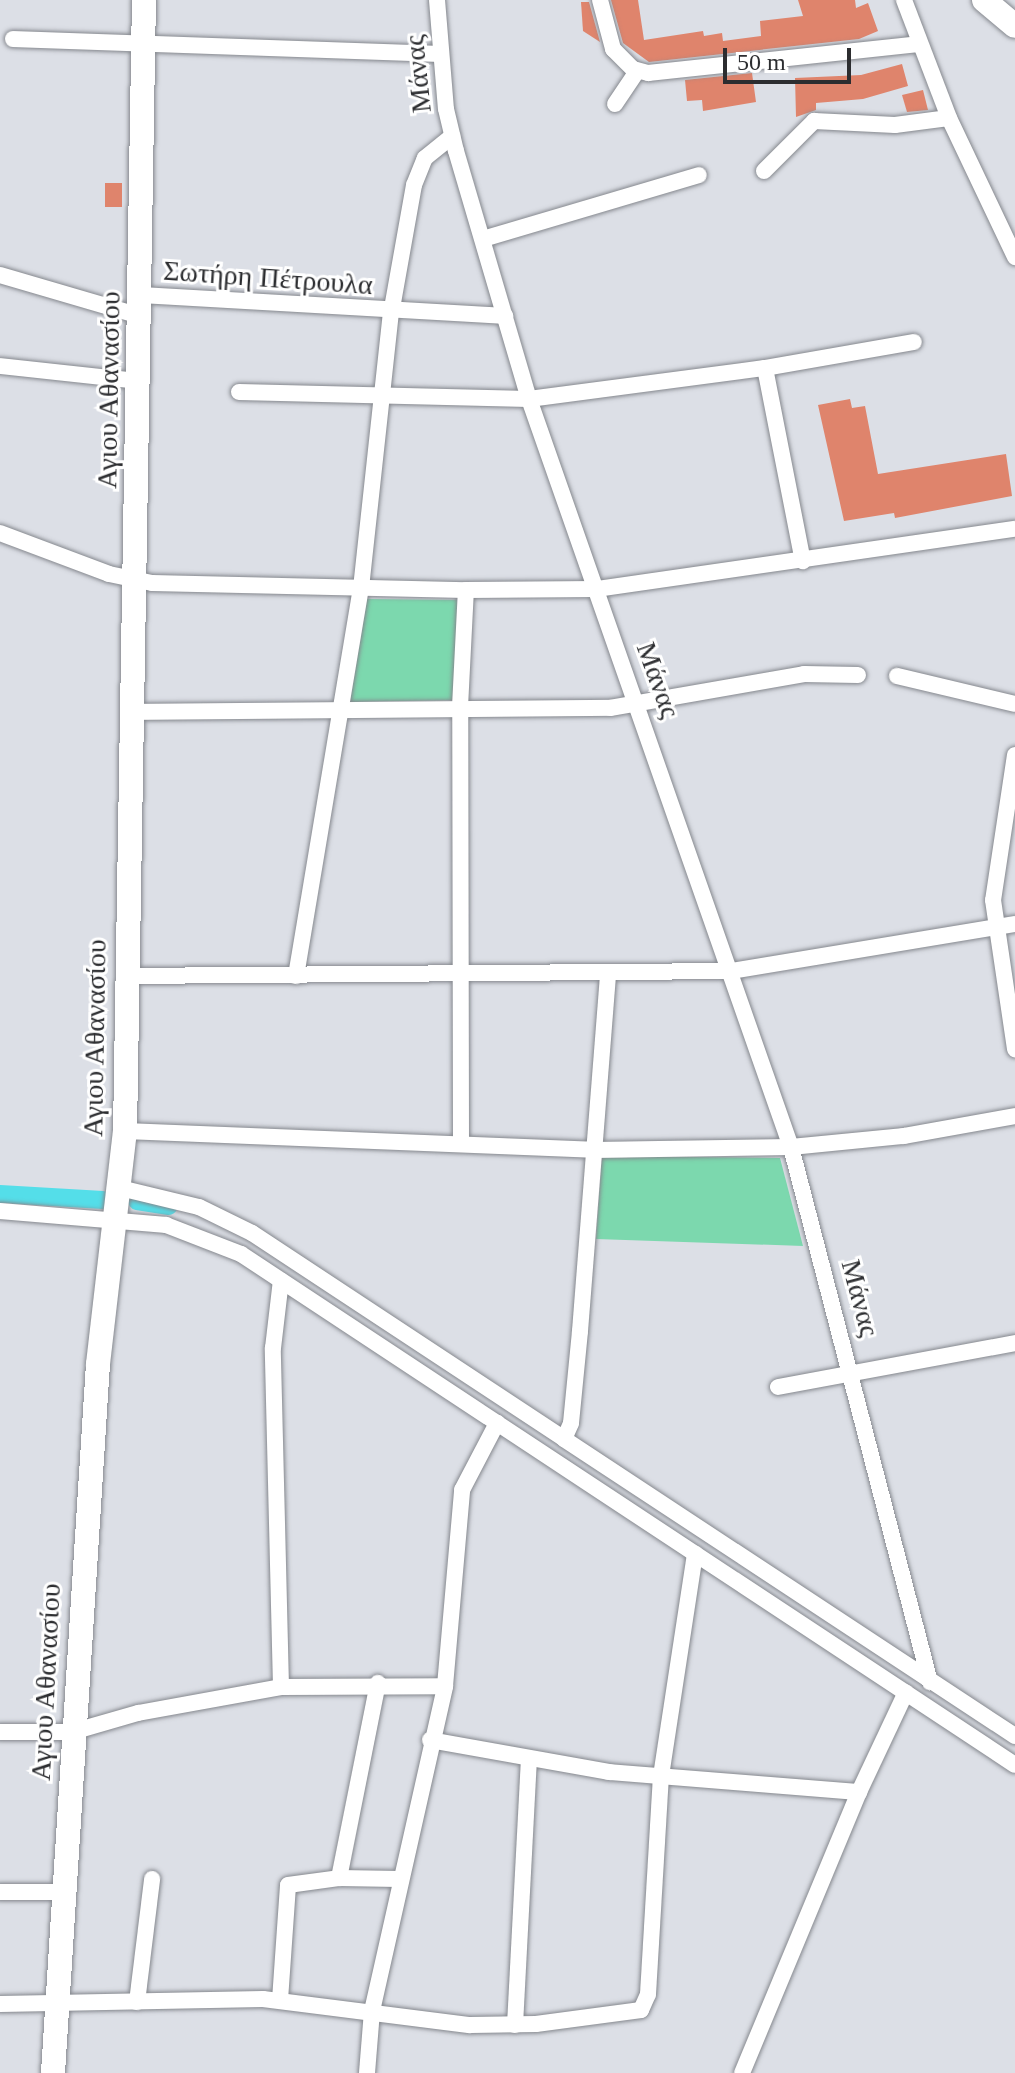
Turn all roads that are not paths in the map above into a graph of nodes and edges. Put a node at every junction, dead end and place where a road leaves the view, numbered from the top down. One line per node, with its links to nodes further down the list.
1 (144, 0): 9 (main road, Αγιου Αθανασίου)
2 (437, 0): 10 (street, Μάνας)
3 (600, 0): 11 (street)
4 (904, 0): 8 (street)
5 (984, 0): 6 (main road)
6 (1015, 26)
7 (13, 39): 9 (street)
8 (918, 44): 11 (street); 13 (street)
9 (145, 45): 10 (street); 20 (main road, Αγιου Αθανασίου)
10 (440, 54): 14 (street, Μάνας)
11 (637, 71): 12 (street)
12 (615, 104)
13 (949, 118): 15 (street); 18 (street)
14 (452, 136): 17 (street, Μάνας); 21 (street)
15 (764, 171)
16 (699, 175): 17 (street)
17 (483, 239): 22 (street, Μάνας)
18 (1014, 250)
19 (0, 275): 20 (street, Σωτήρη Πέτρουλα)
20 (140, 306): 21 (street, Σωτήρη Πέτρουλα); 26 (main road, Αγιου Αθανασίου)
21 (391, 314): 22 (street, Σωτήρη Πέτρουλα); 28 (street)
22 (505, 316): 29 (street, Μάνας)
23 (914, 342): 25 (street)
24 (0, 366): 26 (street)
25 (765, 368): 29 (street); 32 (street)
26 (138, 381): 33 (main road, Αγιου Αθανασίου)
27 (239, 392): 28 (street)
28 (385, 398): 29 (street); 34 (street)
29 (529, 399): 35 (street, Μάνας)
30 (1015, 529): 32 (street)
31 (0, 533): 33 (street)
32 (803, 561): 35 (street)
33 (136, 580): 34 (street); 43 (main road, Αγιου Αθανασίου)
34 (361, 588): 36 (street); 42 (street)
35 (597, 589): 36 (street); 40 (street, Μάνας)
36 (466, 590): 41 (street)
37 (858, 675): 40 (street)
38 (897, 676): 39 (street)
39 (1015, 704)
40 (640, 705): 41 (street); 47 (street, Μάνας)
41 (460, 707): 42 (street); 49 (street)
42 (343, 709): 43 (street); 51 (street)
43 (131, 712): 50 (main road, Αγιου Αθανασίου)
44 (1015, 755): 46 (street)
45 (1015, 924): 46 (street)
46 (993, 928): 47 (street); 52 (street)
47 (731, 971): 48 (street); 56 (street, Μάνας)
48 (608, 973): 49 (street); 57 (street)
49 (458, 974): 51 (street); 55 (street)
50 (125, 976): 51 (street); 54 (main road, Αγιου Αθανασίου)
51 (296, 976)
52 (1015, 1049)
53 (1015, 1116): 56 (street)
54 (125, 1131): 55 (street); 58 (main road, Αγιου Αθανασίου)
55 (461, 1142): 57 (street)
56 (791, 1147): 57 (street); 63 (street, Μάνας)
57 (593, 1150): 66 (street)
58 (120, 1188): 60 (main road, Αγιου Αθανασίου); 66 (street)
59 (0, 1211): 60 (street)
60 (115, 1218): 61 (street); 74 (main road, Αγιου Αθανασίου)
61 (281, 1280): 65 (street); 71 (street)
62 (1015, 1343): 63 (street)
63 (854, 1374): 64 (street); 68 (street, Μάνας)
64 (778, 1387)
65 (497, 1423): 67 (street); 70 (street)
66 (564, 1439): 68 (street)
67 (695, 1554): 72 (street); 79 (street)
68 (930, 1682): 75 (street)
69 (378, 1683): 70 (street); 71 (street); 81 (street)
70 (445, 1686): 76 (street)
71 (281, 1687): 74 (street)
72 (906, 1692): 78 (street); 80 (street)
73 (0, 1732): 74 (street)
74 (72, 1732): 85 (main road, Αγιου Αθανασίου)
75 (1015, 1736)
76 (430, 1740): 77 (street); 83 (street)
77 (529, 1761): 79 (street); 91 (street)
78 (1015, 1765)
79 (661, 1776): 80 (street); 91 (street)
80 (859, 1792): 94 (street)
81 (339, 1878): 83 (street); 86 (street)
82 (152, 1879): 87 (street)
83 (399, 1879): 90 (street)
84 (0, 1892): 85 (street)
85 (64, 1892): 88 (main road, Αγιου Αθανασίου)
86 (280, 2000): 87 (street); 90 (street)
87 (137, 2002): 88 (street)
88 (57, 2003): 89 (street); 92 (main road, Αγιου Αθανασίου)
89 (0, 2004)
90 (372, 2011): 91 (street); 93 (street)
91 (515, 2025)
92 (53, 2073)
93 (367, 2073)
94 (742, 2073)

